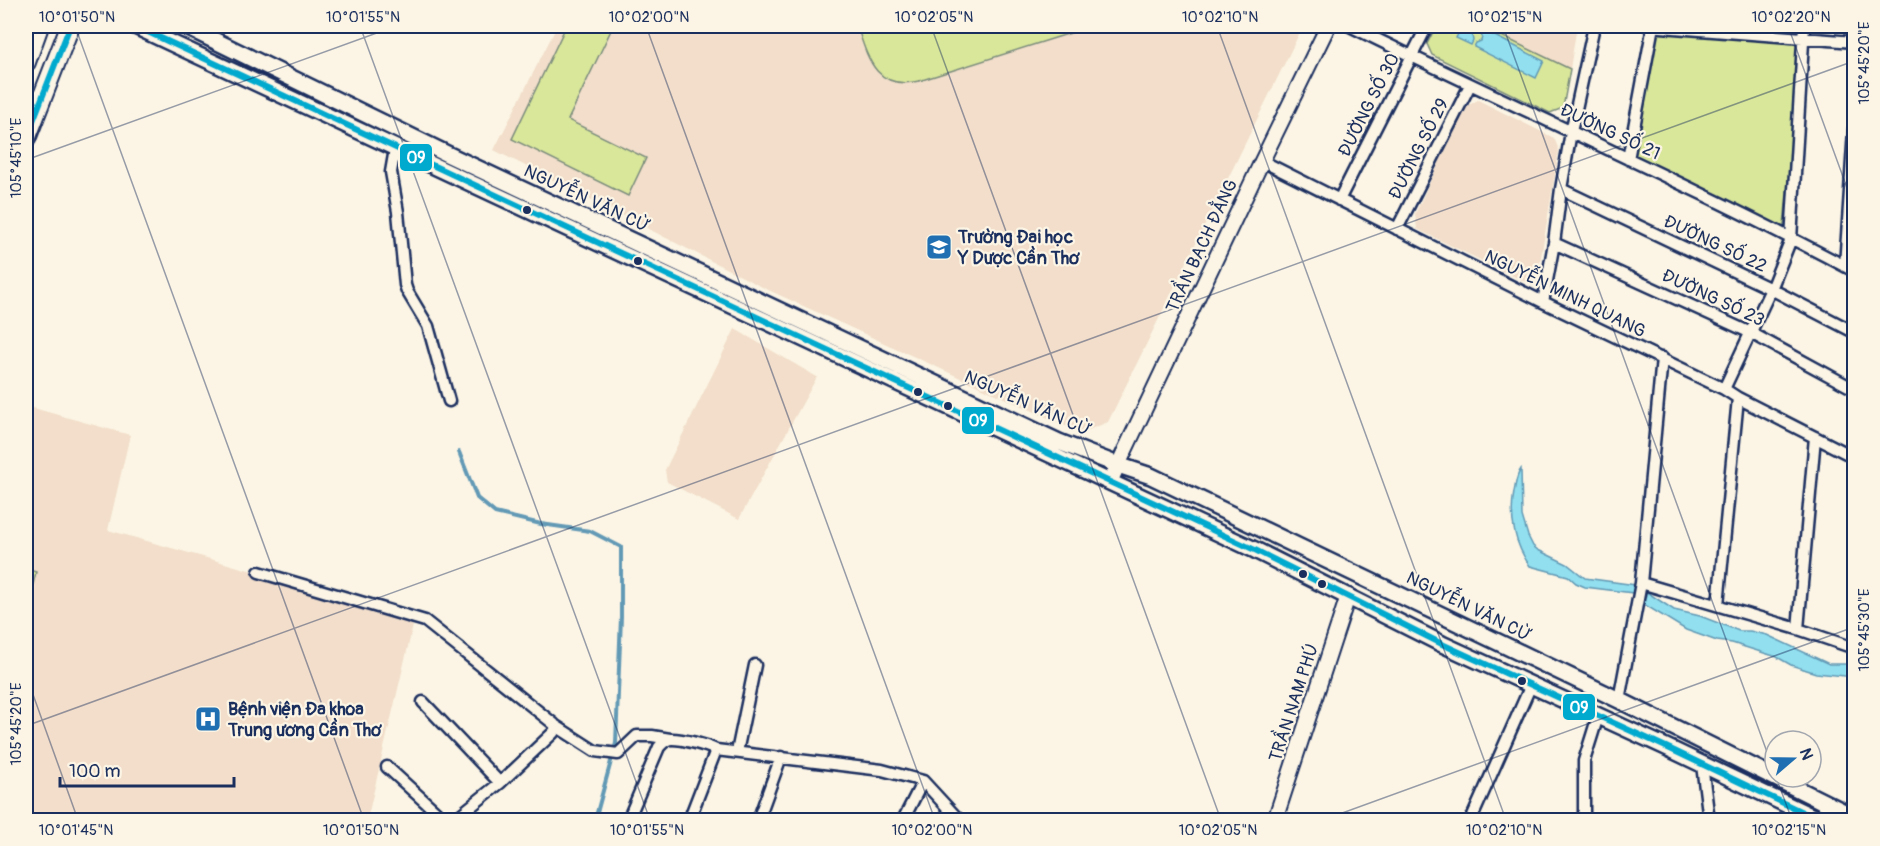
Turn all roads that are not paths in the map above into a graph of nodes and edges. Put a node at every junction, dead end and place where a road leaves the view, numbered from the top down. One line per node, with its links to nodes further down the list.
1 (39, 26): 15 (highway)
2 (70, 26): 19 (highway)
3 (135, 26): 20 (main road, NGUYỄN VĂN CỪ)
4 (185, 26): 40 (main road, NGUYỄN VĂN CỪ)
5 (1328, 26): 22 (street, TRẦN BẠCH ĐẰNG)
6 (1350, 26): 14 (street, ĐƯỜNG SỐ 21)
7 (1427, 26): 14 (street, ĐƯỜNG SỐ 30)
8 (1594, 26): 18 (street)
9 (1648, 26): 10 (street)
10 (1653, 26): 12 (street); 21 (street)
11 (1804, 26): 12 (street)
12 (1803, 39): 13 (street); 26 (street)
13 (1854, 42)
14 (1412, 56): 16 (street, ĐƯỜNG SỐ 21); 24 (street, ĐƯỜNG SỐ 30)
15 (26, 62)
16 (1470, 85): 18 (street, ĐƯỜNG SỐ 21); 25 (street, ĐƯỜNG SỐ 29)
17 (1854, 130): 28 (street)
18 (1571, 132): 21 (street, ĐƯỜNG SỐ 21); 23 (street)
19 (26, 139)
20 (395, 149): 37 (street); 41 (main road, NGUYỄN VĂN CỪ)
21 (1628, 159): 26 (street, ĐƯỜNG SỐ 21)
22 (1262, 161): 24 (street, NGUYỄN MINH QUANG); 40 (street, TRẦN BẠCH ĐẰNG)
23 (1561, 189): 27 (street); 29 (street, ĐƯỜNG SỐ 22)
24 (1339, 200): 25 (street, NGUYỄN MINH QUANG)
25 (1396, 229): 30 (street, NGUYỄN MINH QUANG)
26 (1791, 239): 28 (street, ĐƯỜNG SỐ 21); 29 (street)
27 (1554, 243): 30 (street); 32 (street, ĐƯỜNG SỐ 23)
28 (1850, 268)
29 (1771, 289): 31 (street, ĐƯỜNG SỐ 22); 32 (street)
30 (1543, 302): 33 (street, NGUYỄN MINH QUANG)
31 (1854, 332)
32 (1751, 333): 34 (street); 35 (street, ĐƯỜNG SỐ 23)
33 (1662, 358): 34 (street, NGUYỄN MINH QUANG); 43 (street)
34 (1724, 389): 36 (street, NGUYỄN MINH QUANG)
35 (1854, 389)
36 (1738, 398): 38 (street, NGUYỄN MINH QUANG); 45 (street)
37 (449, 401)
38 (1815, 437): 39 (street, NGUYỄN MINH QUANG); 46 (street)
39 (1854, 457)
40 (1118, 465): 41 (street, TRẦN BẠCH ĐẰNG); 50 (main road, NGUYỄN VĂN CỪ)
41 (1110, 482): 44 (main road, NGUYỄN VĂN CỪ)
42 (259, 572): 53 (street)
43 (1641, 584): 45 (street); 50 (street)
44 (1348, 596): 49 (main road, NGUYỄN VĂN CỪ); 70 (street, TRẦN NAM PHÚ)
45 (1718, 605): 46 (street)
46 (1798, 629): 47 (street)
47 (1854, 648)
48 (755, 665): 56 (street)
49 (1531, 685): 52 (main road, NGUYỄN VĂN CỪ); 71 (street)
50 (1619, 700): 62 (main road, NGUYỄN VĂN CỪ)
51 (423, 702): 61 (street)
52 (1598, 716): 58 (main road, NGUYỄN VĂN CỪ); 72 (street)
53 (556, 726): 54 (street); 61 (street)
54 (670, 739): 55 (street); 65 (street)
55 (716, 750): 56 (street); 66 (street)
56 (737, 752): 57 (street)
57 (781, 757): 60 (street); 67 (street)
58 (1702, 765): 73 (street); 74 (main road, NGUYỄN VĂN CỪ)
59 (387, 767): 63 (street)
60 (923, 781): 68 (street); 69 (street)
61 (500, 783): 64 (street)
62 (1854, 817)
63 (445, 820)
64 (454, 820)
65 (628, 820)
66 (689, 820)
67 (758, 820)
68 (903, 820)
69 (958, 820)
70 (1275, 820)
71 (1471, 820)
72 (1584, 820)
73 (1710, 820)
74 (1819, 820)

